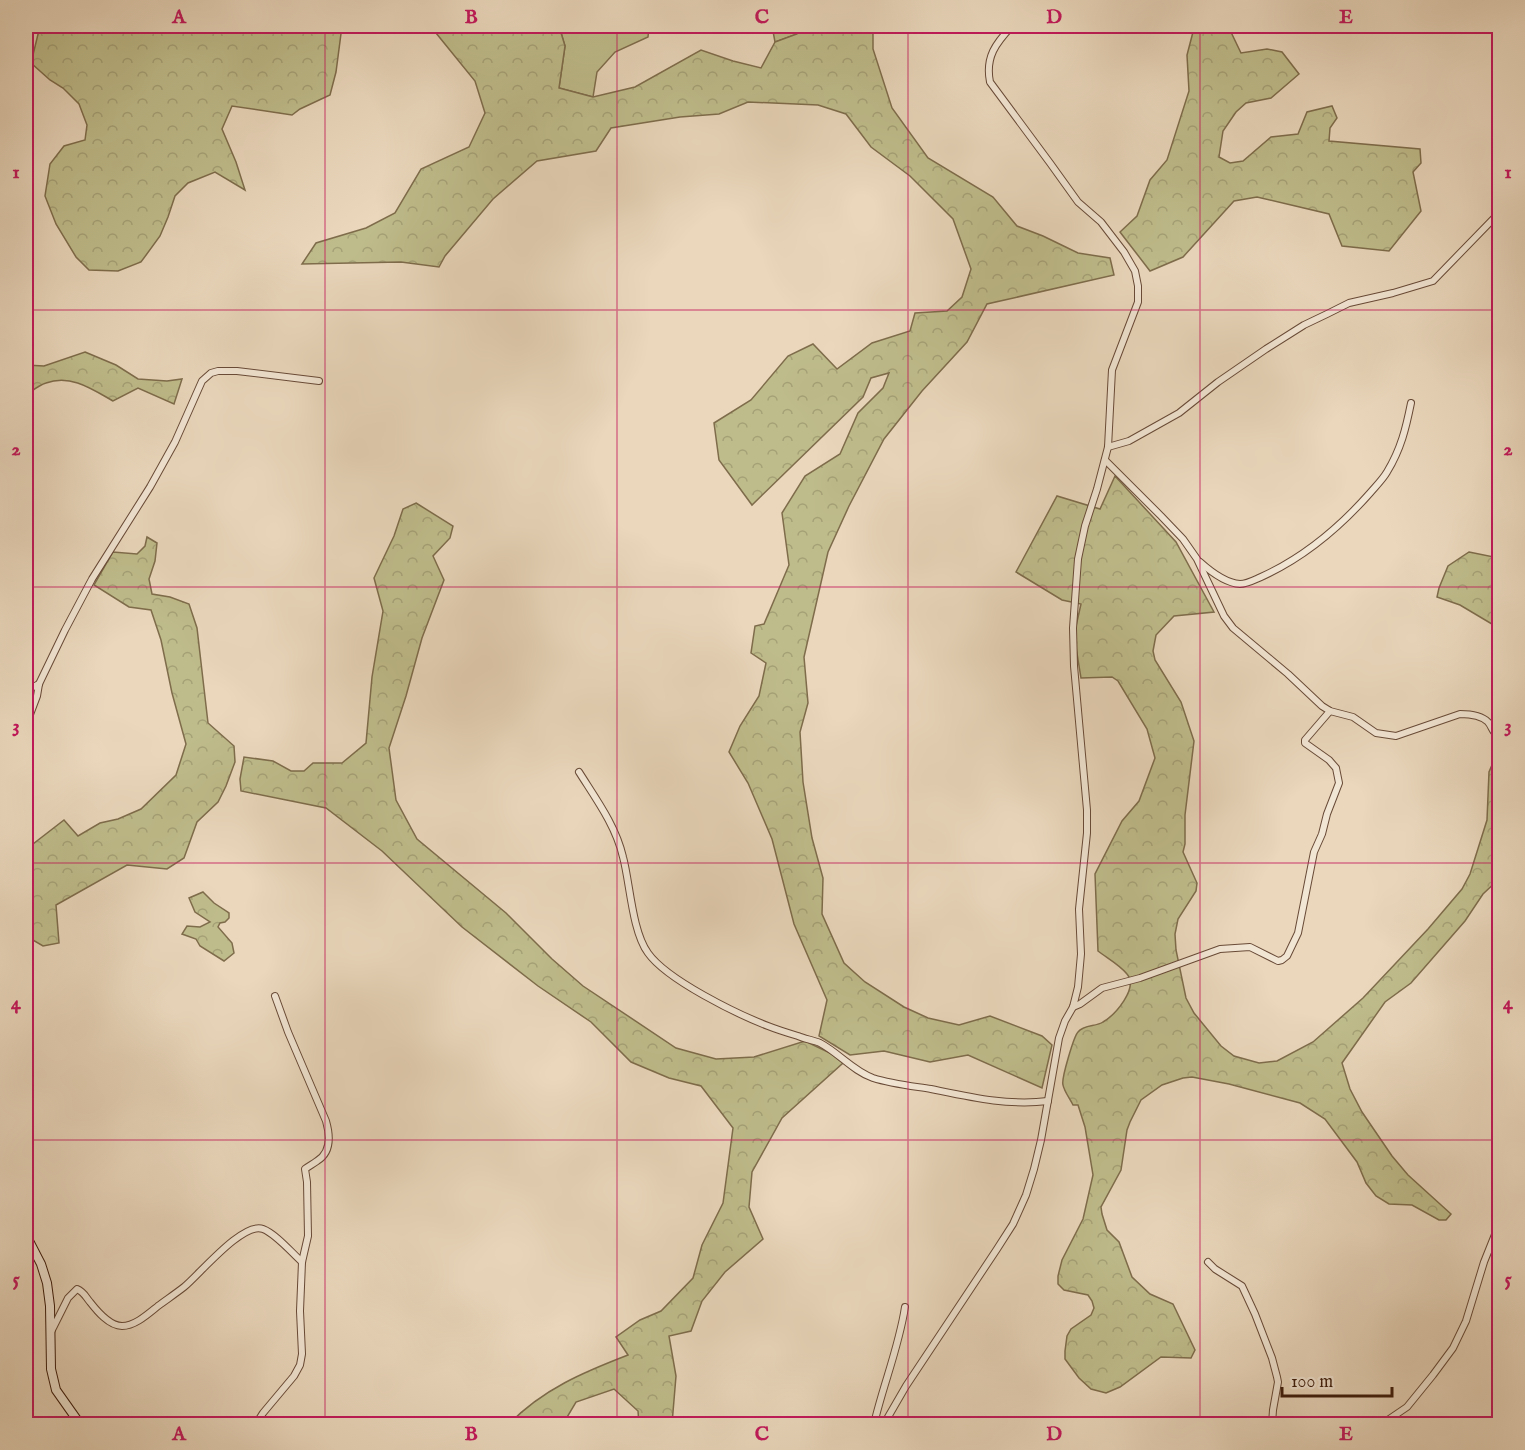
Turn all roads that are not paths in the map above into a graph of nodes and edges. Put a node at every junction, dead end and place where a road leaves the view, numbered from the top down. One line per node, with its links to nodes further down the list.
1 (1012, 26): 5 (street)
2 (1500, 212): 5 (street)
3 (319, 381): 8 (street)
4 (1411, 403): 7 (street)
5 (1108, 447): 6 (street)
6 (1105, 460): 7 (street); 15 (street)
7 (1197, 559): 10 (street)
8 (39, 684): 9 (street); 11 (street)
9 (26, 688)
10 (1330, 711): 12 (street); 15 (street)
11 (26, 725)
12 (1500, 738)
13 (579, 772): 16 (street)
14 (275, 996): 19 (street)
15 (1073, 1007): 16 (street)
16 (1048, 1101): 28 (street)
17 (1500, 1222): 30 (street)
18 (26, 1235): 22 (street)
19 (302, 1262): 22 (street); 25 (street)
20 (1209, 1263): 29 (street)
21 (905, 1307): 27 (street)
22 (50, 1333): 24 (street)
23 (339, 1421): 26 (street)
24 (80, 1425)
25 (256, 1425)
26 (318, 1425)
27 (874, 1425)
28 (884, 1425)
29 (1272, 1425)
30 (1382, 1425)

